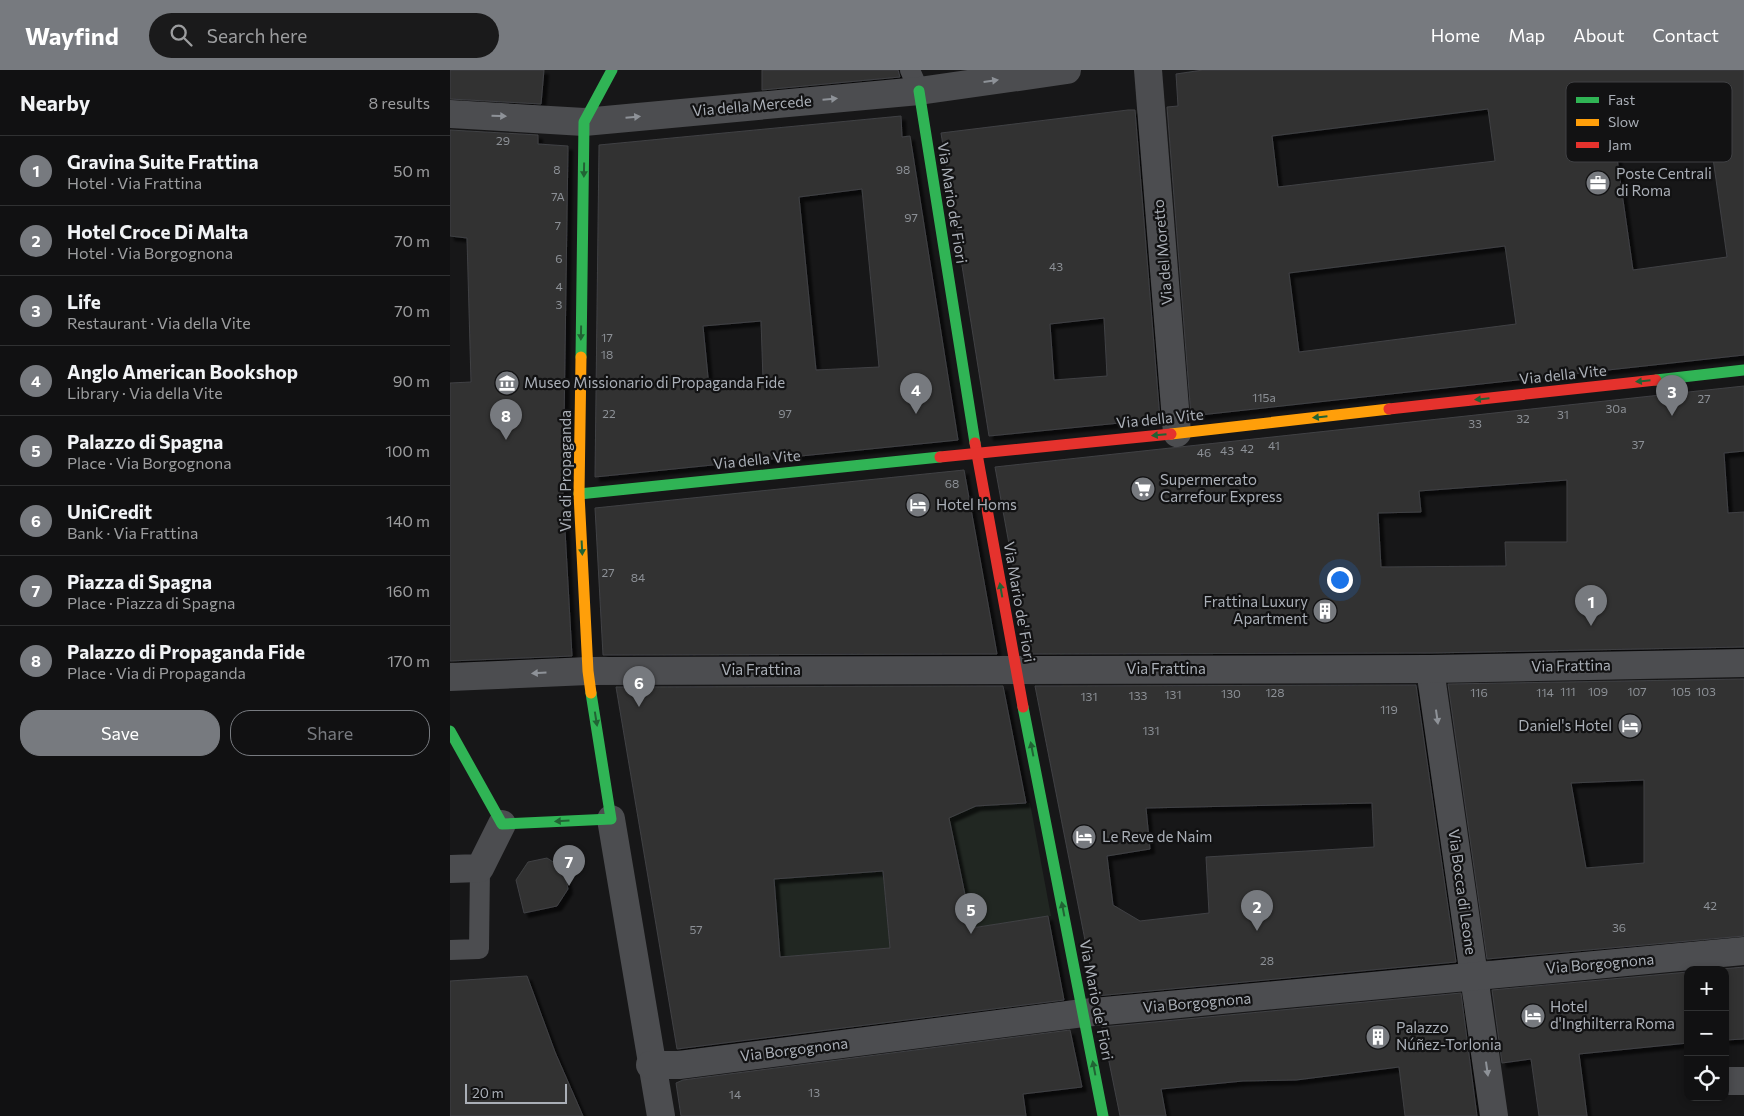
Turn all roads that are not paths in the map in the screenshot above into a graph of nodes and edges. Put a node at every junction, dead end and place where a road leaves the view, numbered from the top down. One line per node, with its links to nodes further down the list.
1 (612, 70): 6 (street)
2 (1067, 70): 4 (street, Via della Mercede, one-way to 2)
3 (1148, 70): 8 (street, Via del Moretto)
4 (915, 80): 6 (street, Via della Mercede, one-way to 4); 9 (street, Via Mario de' Fiori)
5 (450, 114): 6 (street, Via della Mercede, one-way to 6)
6 (584, 122): 10 (street, Via di Propaganda, one-way to 10)
7 (1744, 370): 8 (street, Via della Vite, one-way to 8)
8 (1177, 433): 9 (street, Via della Vite, one-way to 9)
9 (976, 452): 10 (street, Via della Vite); 12 (street, Via Mario de' Fiori, one-way to 9)
10 (579, 494): 14 (street, Via di Propaganda, one-way to 14)
11 (1744, 663): 13 (street, Via Frattina)
12 (1016, 669): 13 (street, Via Frattina); 14 (street, Via Frattina); 24 (street, Via Mario de' Fiori, one-way to 12)
13 (1430, 669): 23 (street, Via Bocca di Leone, one-way to 23)
14 (588, 671): 15 (street, Via Frattina, one-way to 15); 17 (street, Via di Propaganda, one-way to 17)
15 (450, 677)
16 (450, 730): 18 (street)
17 (610, 819): 18 (street, one-way to 18); 25 (street)
18 (502, 824): 19 (street)
19 (480, 868): 20 (street); 21 (lane)
20 (450, 870)
21 (450, 950)
22 (1744, 951): 23 (street, Via Borgognona)
23 (1474, 976): 24 (street, Via Borgognona); 28 (street, Via Bocca di Leone, one-way to 28)
24 (1083, 1013): 25 (street, Via Borgognona); 27 (street, Via Mario de' Fiori, one-way to 24)
25 (650, 1065): 26 (street)
26 (661, 1116)
27 (1103, 1116)
28 (1494, 1116)

